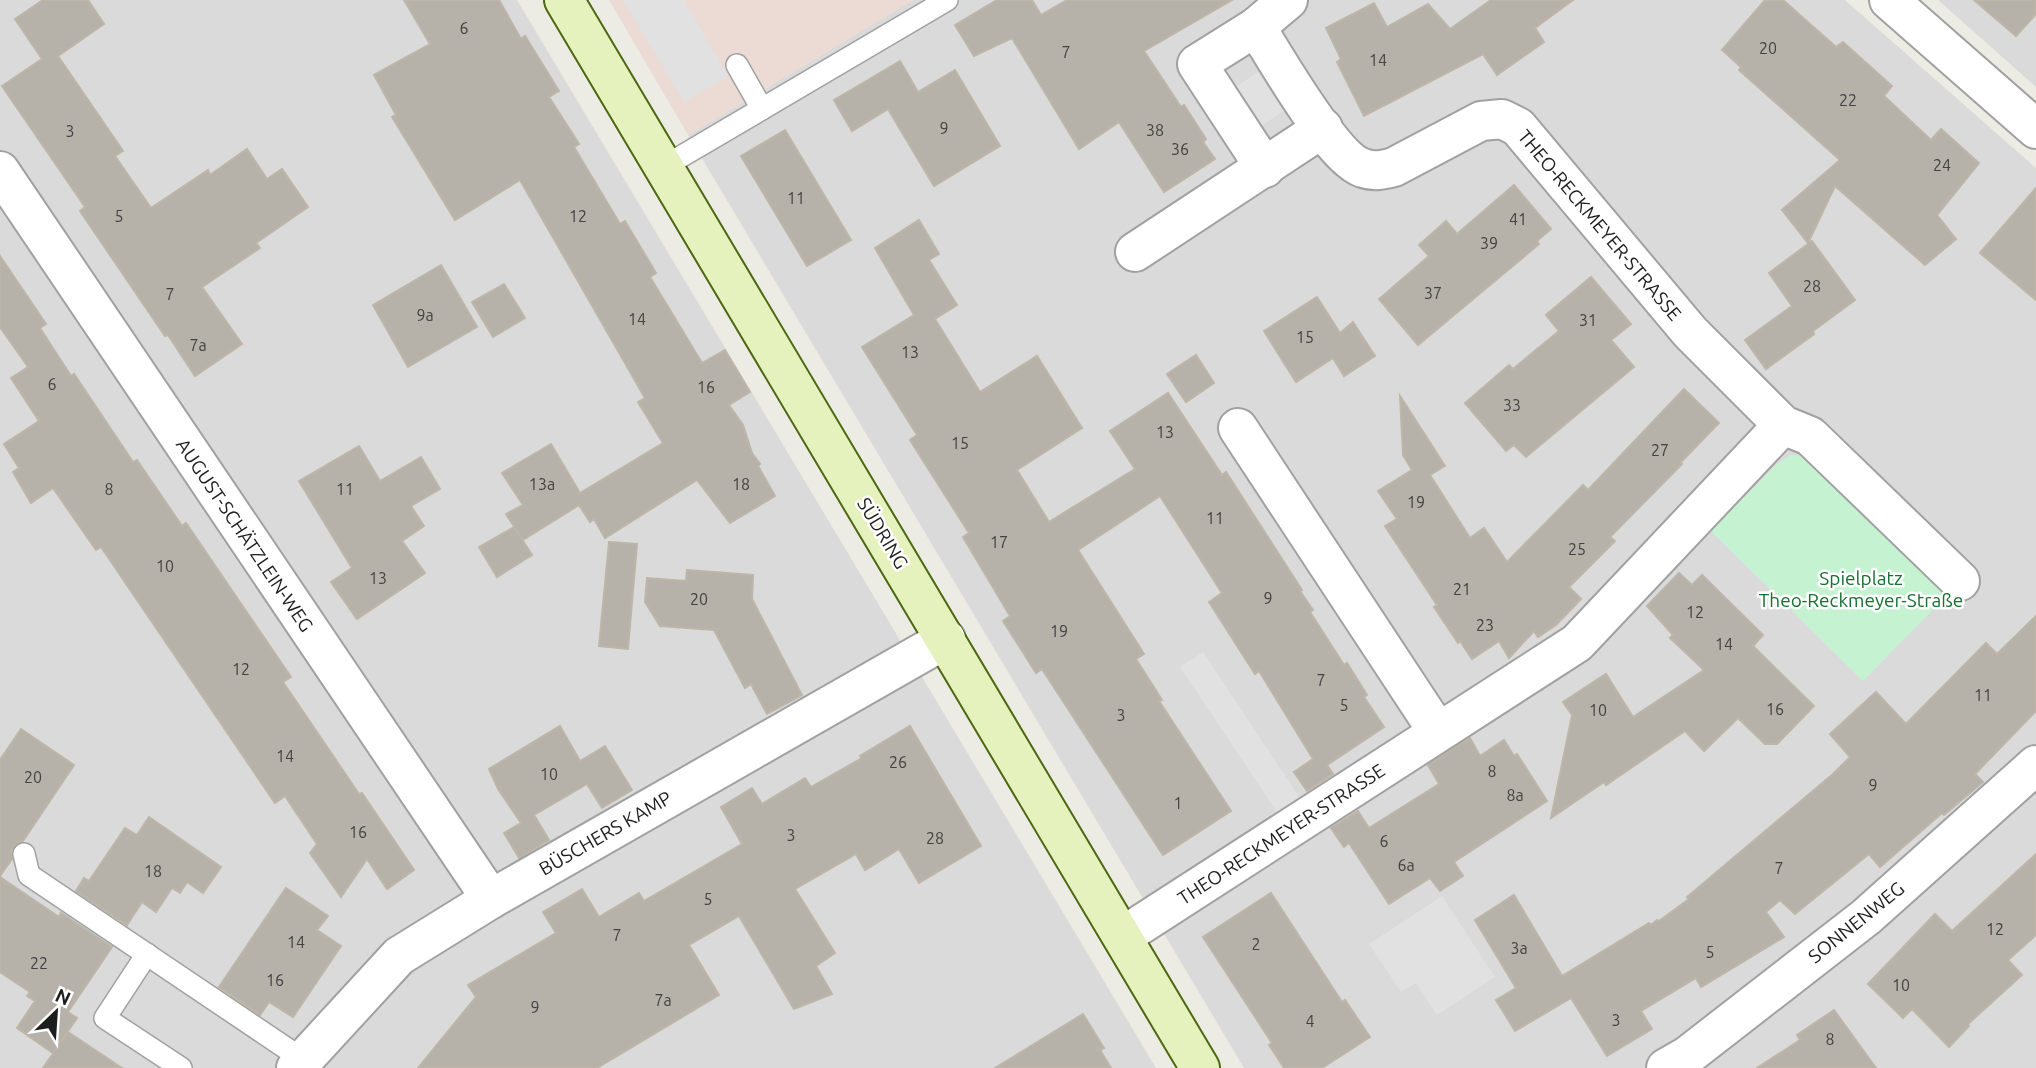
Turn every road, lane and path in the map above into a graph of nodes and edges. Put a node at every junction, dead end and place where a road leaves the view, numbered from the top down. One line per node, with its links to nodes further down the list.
1 (564, 0): 10 (street, SÜDRING)
2 (947, 0): 7 (lane)
3 (1288, 0): 5 (street)
4 (1889, 0): 9 (street)
5 (1256, 27): 8 (street, THEO-RECKMEYER-STRASSE); 11 (street)
6 (737, 65): 7 (lane)
7 (762, 109): 10 (lane)
8 (1323, 128): 11 (street); 14 (street, THEO-RECKMEYER-STRASSE)
9 (2036, 129)
10 (664, 166): 17 (street, SÜDRING)
11 (1265, 168): 13 (street)
12 (0, 171): 21 (street, AUGUST-SCHÄTZLEIN-WEG)
13 (1135, 252)
14 (1783, 425): 16 (street, THEO-RECKMEYER-STRASSE); 18 (street, THEO-RECKMEYER-STRASSE)
15 (1238, 428): 18 (street)
16 (1960, 581)
17 (946, 639): 21 (street, BÜSCHERS KAMP); 22 (street, SÜDRING)
18 (1438, 732): 22 (street, THEO-RECKMEYER-STRASSE)
19 (2036, 765): 27 (street, SONNENWEG)
20 (24, 854): 23 (lane)
21 (491, 899): 24 (street, BÜSCHERS KAMP)
22 (1123, 936): 26 (street, SÜDRING)
23 (147, 954): 24 (lane); 25 (lane)
24 (304, 1065)
25 (181, 1068)
26 (1200, 1068)
27 (1667, 1068)

